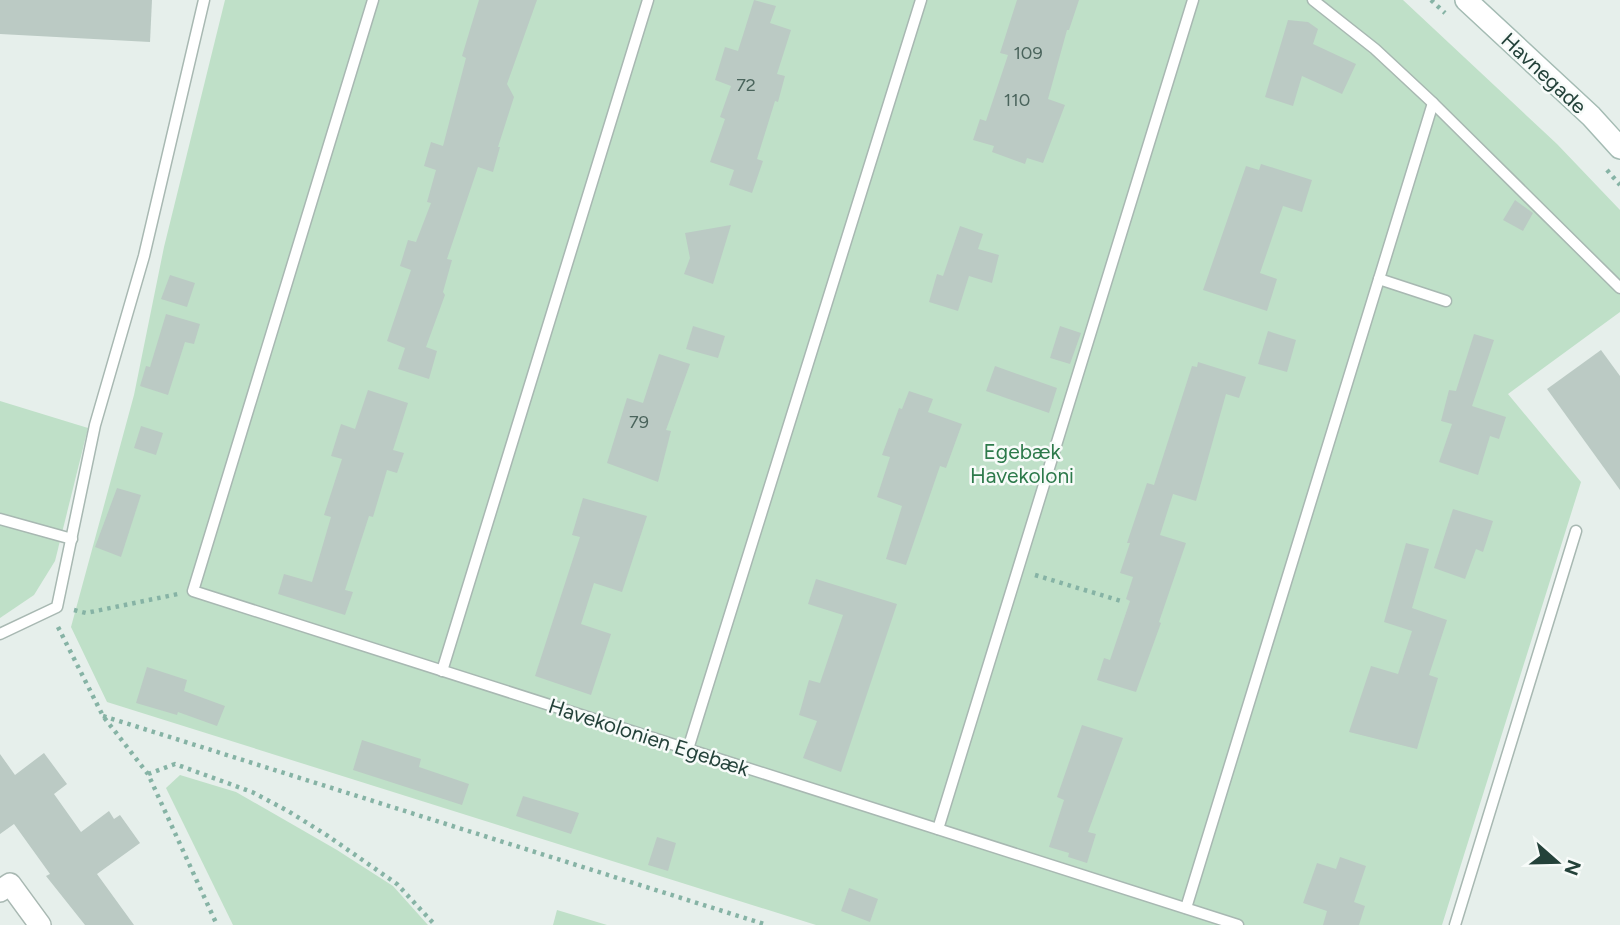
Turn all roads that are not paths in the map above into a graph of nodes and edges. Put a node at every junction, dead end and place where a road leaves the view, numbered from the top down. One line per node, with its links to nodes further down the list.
1 (204, 0): 15 (lane)
2 (373, 0): 17 (lane, Havekolonien Egebæk)
3 (648, 0): 17 (lane)
4 (921, 0): 18 (lane)
5 (1193, 0): 19 (lane)
6 (1313, 0): 8 (lane)
7 (1465, 0): 9 (street, Havnegade)
8 (1433, 103): 10 (lane); 11 (lane)
9 (1620, 148)
10 (1379, 279): 12 (lane); 21 (lane)
11 (1620, 288)
12 (1446, 301)
13 (0, 519): 15 (lane)
14 (1576, 531): 24 (lane)
15 (72, 539): 16 (lane)
16 (0, 634)
17 (442, 671): 18 (lane, Havekolonien Egebæk)
18 (688, 749): 19 (lane, Havekolonien Egebæk)
19 (937, 829): 21 (lane, Havekolonien Egebæk)
20 (0, 891): 22 (street)
21 (1186, 908): 23 (lane, Havekolonien Egebæk)
22 (40, 925)
23 (1238, 925)
24 (1455, 925)

